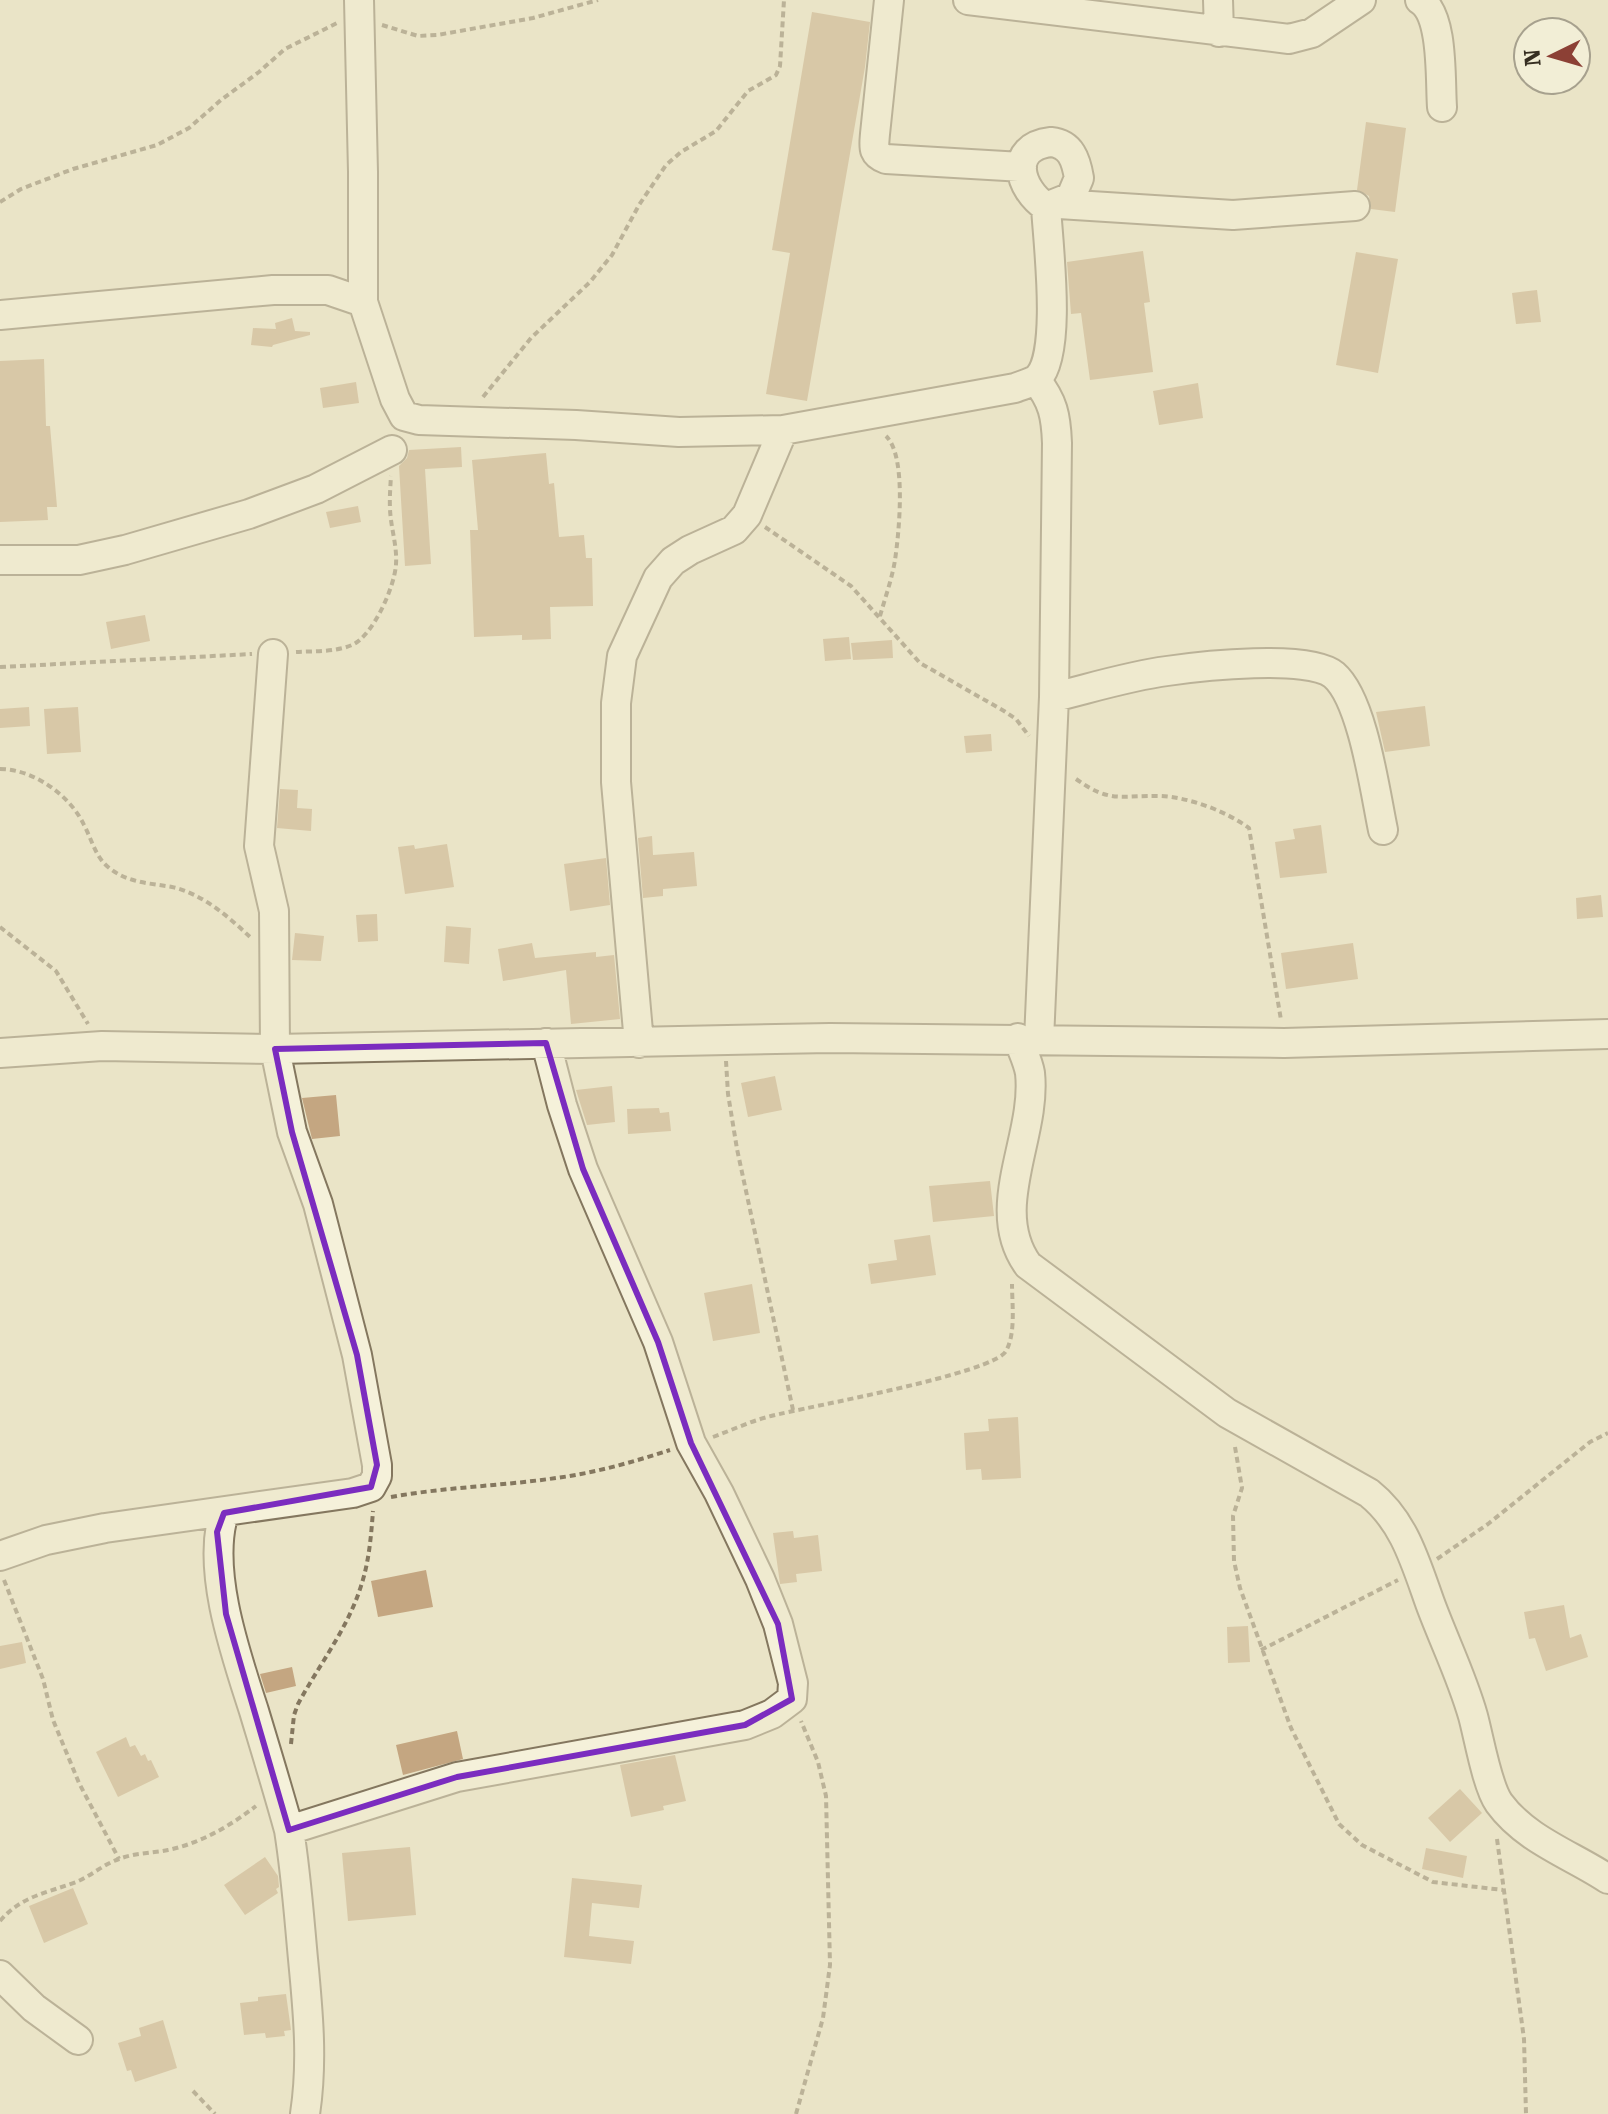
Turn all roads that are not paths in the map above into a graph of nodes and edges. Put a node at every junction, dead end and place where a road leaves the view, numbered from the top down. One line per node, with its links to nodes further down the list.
1 (889, 0): 9 (street)
2 (968, 0): 7 (street)
3 (1218, 0): 7 (street)
4 (1361, 0): 7 (street)
5 (1420, 0): 8 (street)
6 (359, 7): 12 (street)
7 (1219, 32)
8 (1442, 107)
9 (1022, 167): 10 (street); 10 (street)
10 (1053, 205): 11 (street); 14 (street)
11 (1355, 206)
12 (363, 302): 13 (street); 15 (street)
13 (0, 315)
14 (1036, 380): 15 (street); 19 (street)
15 (783, 430): 24 (street)
16 (392, 450): 17 (street)
17 (0, 560)
18 (273, 654): 25 (street)
19 (1054, 697): 20 (street); 22 (street)
20 (1383, 830)
21 (1608, 1034): 22 (street)
22 (1028, 1039): 24 (street); 30 (street)
23 (546, 1043): 24 (street); 25 (street); 29 (street)
24 (639, 1043)
25 (275, 1049): 26 (street); 27 (street)
26 (0, 1053)
27 (224, 1513): 28 (street); 29 (street)
28 (0, 1556)
29 (289, 1830): 33 (street)
30 (1608, 1879)
31 (0, 1975): 32 (street)
32 (78, 2040)
33 (305, 2114)

